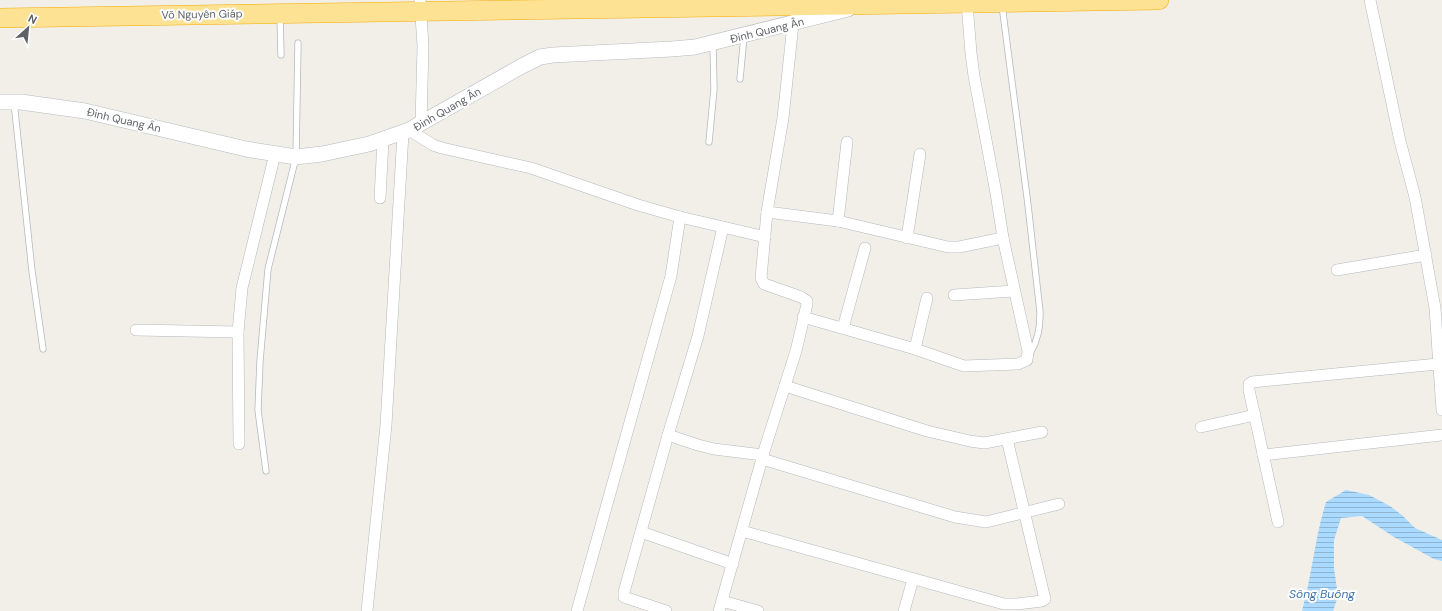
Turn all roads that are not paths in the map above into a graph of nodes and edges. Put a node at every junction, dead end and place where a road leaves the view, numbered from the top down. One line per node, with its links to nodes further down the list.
1 (1158, 0): 3 (highway, Võ Nguyên Giáp)
2 (1370, 0): 32 (street)
3 (1002, 2): 4 (highway, Võ Nguyên Giáp); 43 (lane)
4 (967, 3): 5 (highway, Võ Nguyên Giáp); 30 (street)
5 (890, 4): 6 (highway, Võ Nguyên Giáp); 9 (street, Đinh Quang Ân)
6 (415, 7): 7 (highway, Võ Nguyên Giáp); 16 (street)
7 (280, 13): 8 (highway, Võ Nguyên Giáp); 13 (lane)
8 (0, 18)
9 (793, 24): 10 (street, Đinh Quang Ân); 24 (street)
10 (744, 36): 12 (street, Đinh Quang Ân); 14 (lane)
11 (298, 43): 22 (lane)
12 (713, 43): 16 (street, Đinh Quang Ân); 18 (lane)
13 (281, 54)
14 (740, 79)
15 (7, 102): 20 (street, Đinh Quang Ân); 41 (lane)
16 (411, 129): 17 (street, Đinh Quang Ân); 25 (street); 65 (street)
17 (383, 140): 22 (street, Đinh Quang Ân); 23 (street)
18 (709, 142)
19 (847, 142): 26 (street)
20 (274, 154): 22 (street, Đinh Quang Ân); 40 (street)
21 (920, 154): 29 (street)
22 (296, 157): 56 (lane)
23 (380, 198)
24 (768, 212): 26 (street); 28 (street)
25 (680, 217): 27 (street); 66 (street)
26 (838, 221): 29 (street)
27 (723, 227): 28 (street); 50 (street)
28 (765, 237): 37 (street)
29 (907, 238): 30 (street)
30 (1003, 238): 34 (street)
31 (865, 248): 38 (street)
32 (1426, 255): 33 (street); 44 (street)
33 (1337, 270)
34 (1014, 291): 35 (street); 43 (street)
35 (954, 295)
36 (927, 298): 42 (street)
37 (803, 317): 38 (street); 45 (street)
38 (844, 328): 42 (street)
39 (136, 330): 40 (street)
40 (238, 332): 53 (street)
41 (43, 349)
42 (916, 349): 43 (street)
43 (1027, 360)
44 (1438, 364): 46 (street); 47 (street)
45 (785, 386): 52 (street); 55 (street)
46 (1442, 405)
47 (1255, 416): 48 (street); 54 (street)
48 (1201, 427)
49 (1042, 432): 52 (street)
50 (668, 435): 55 (street); 61 (street)
51 (1442, 435): 54 (street)
52 (1007, 439): 58 (street)
53 (240, 444)
54 (1263, 455): 59 (street)
55 (763, 457): 58 (street); 60 (street)
56 (266, 470)
57 (1059, 504): 58 (street)
58 (1025, 512): 63 (street)
59 (1278, 522)
60 (742, 531): 62 (street); 63 (street)
61 (641, 532): 62 (street); 67 (street)
62 (733, 564): 64 (street)
63 (913, 579): 69 (street)
64 (721, 606): 68 (street)
65 (367, 611)
66 (577, 611)
67 (666, 611)
68 (758, 611)
69 (904, 611)

